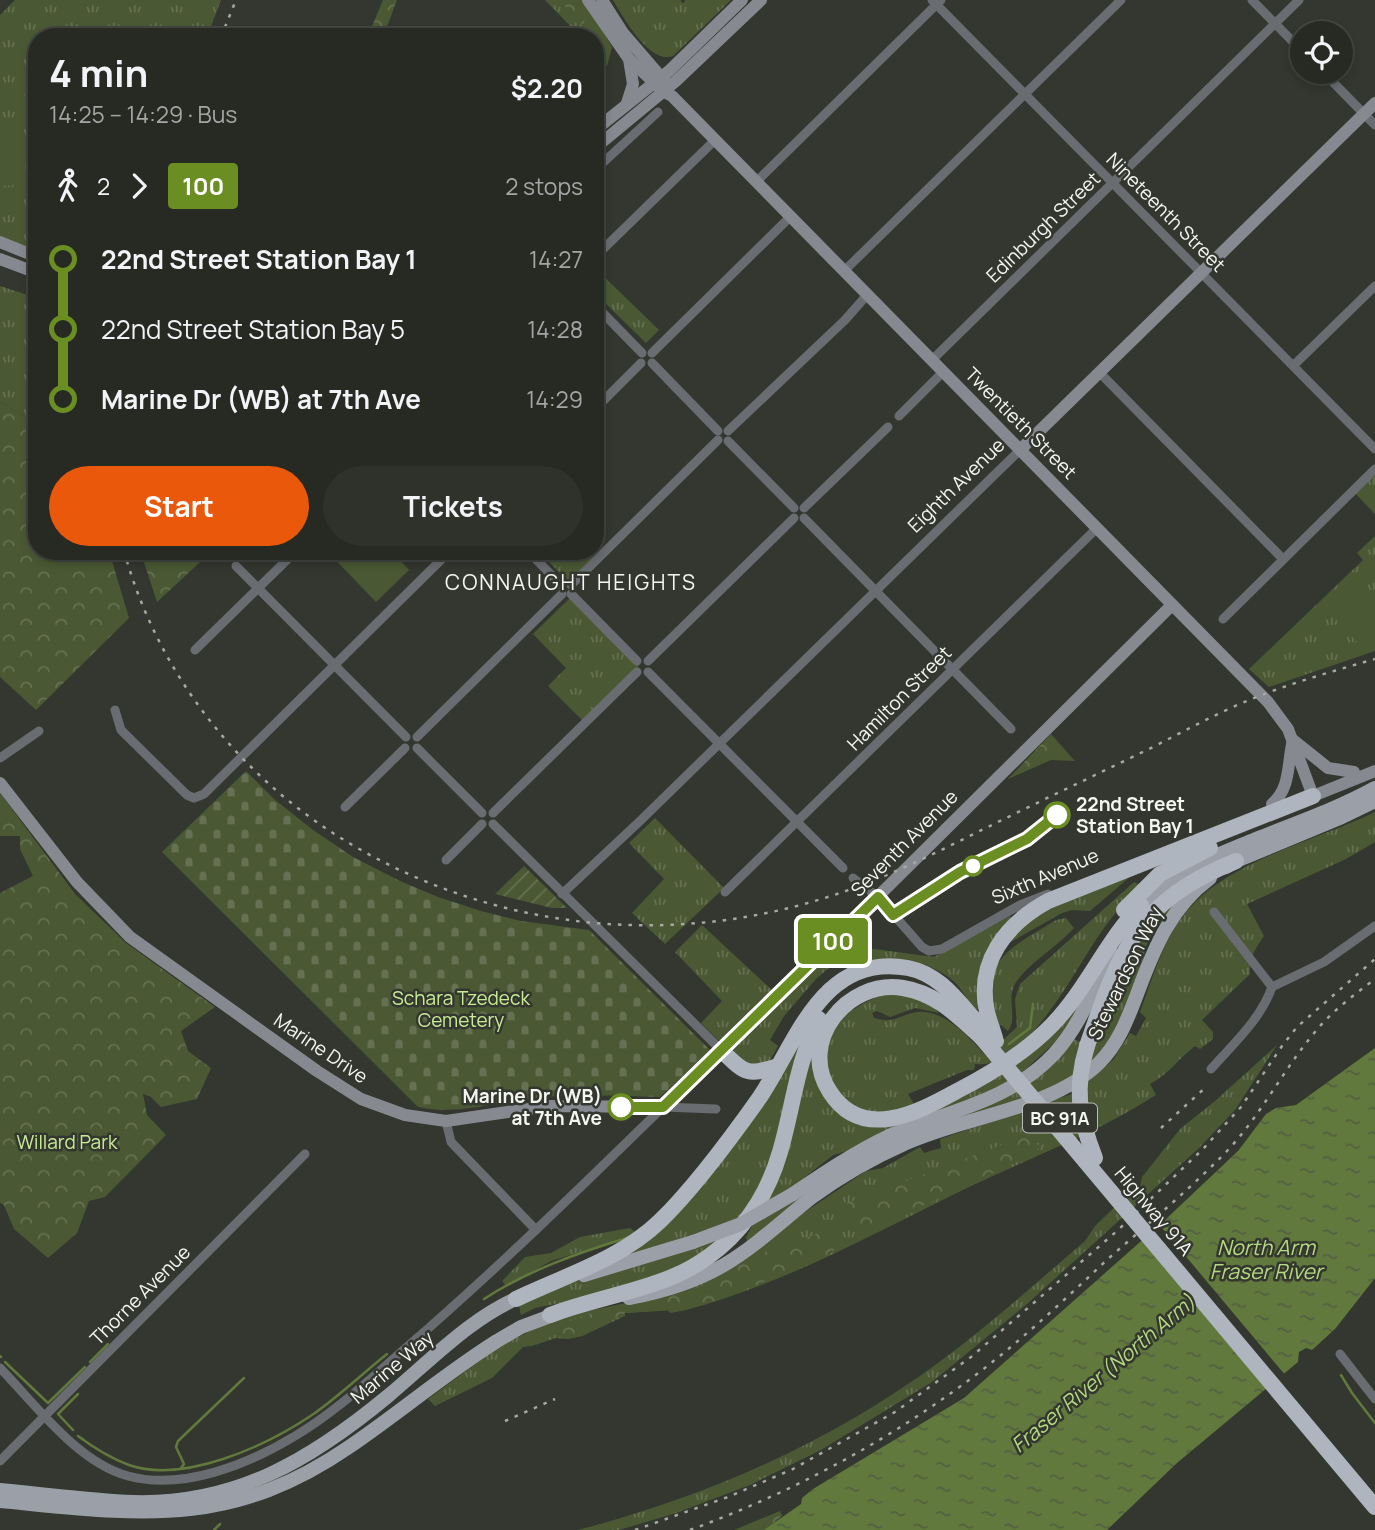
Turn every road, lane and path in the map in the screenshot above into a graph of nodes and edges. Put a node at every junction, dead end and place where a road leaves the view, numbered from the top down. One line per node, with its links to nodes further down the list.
1 (588, 0): 11 (street)
2 (602, 0): 13 (street)
3 (743, 0): 13 (street)
4 (761, 0): 13 (street)
5 (1121, 0): 14 (street)
6 (1252, 0): 9 (street)
7 (1299, 0): 9 (street, Edinburgh Street)
8 (936, 2): 14 (street, Nineteenth Street); 24 (street)
9 (1275, 24): 10 (street); 25 (street, Edinburgh Street)
10 (1290, 39)
11 (629, 59): 13 (street); 16 (street)
12 (1335, 84): 18 (street)
13 (664, 87): 16 (street); 21 (street, Twentieth Street); 22 (street)
14 (1024, 94): 25 (street, Nineteenth Street); 32 (street)
15 (1375, 103): 18 (street, Eighth Avenue)
16 (626, 105): 19 (street)
17 (659, 112): 23 (street)
18 (1363, 113): 20 (street); 33 (street, Eighth Avenue)
19 (604, 123)
20 (1375, 125)
21 (715, 139): 24 (street, Twentieth Street); 28 (street)
22 (604, 140)
23 (604, 162)
24 (756, 182): 26 (street, Twentieth Street)
25 (1112, 183): 33 (street, Nineteenth Street); 38 (street, Edinburgh Street)
26 (790, 216): 32 (street, Twentieth Street); 37 (street)
27 (0, 242): 29 (street)
28 (604, 248)
29 (28, 253)
30 (0, 259): 31 (street)
31 (28, 270)
32 (844, 271): 35 (street, Twentieth Street)
33 (1200, 272): 39 (street, Nineteenth Street); 41 (street, Eighth Avenue)
34 (1375, 286): 39 (street)
35 (867, 295): 38 (street, Twentieth Street); 45 (street)
36 (604, 314): 37 (street)
37 (647, 358): 42 (street); 45 (street)
38 (932, 360): 40 (street, Twentieth Street)
39 (1294, 365): 46 (street, Nineteenth Street)
40 (943, 372): 43 (street); 47 (street, Twentieth Street)
41 (1099, 372): 47 (street, Eighth Avenue); 52 (street)
42 (604, 400)
43 (899, 416)
44 (888, 427): 49 (street)
45 (723, 436): 49 (street); 51 (street)
46 (1375, 449)
47 (1020, 450): 50 (street, Twentieth Street); 60 (street, Eighth Avenue)
48 (1375, 470): 52 (street)
49 (799, 513): 60 (street); 64 (street)
50 (1097, 528): 61 (street, Twentieth Street); 67 (street, Hamilton Street)
51 (604, 552)
52 (1283, 559): 62 (street)
53 (287, 560): 58 (street)
54 (441, 560): 65 (street)
55 (537, 560): 59 (street)
56 (596, 560): 59 (street)
57 (236, 566): 58 (street)
58 (258, 588): 63 (street); 65 (street)
59 (566, 589): 66 (street); 73 (street)
60 (876, 591): 67 (street); 75 (street, Eighth Avenue)
61 (1172, 605): 74 (street, Twentieth Street); 99 (street, Seventh Avenue)
62 (1223, 619)
63 (195, 650)
64 (648, 661): 66 (street); 68 (street)
65 (335, 664): 69 (street); 72 (street)
66 (637, 666): 68 (street); 89 (street)
67 (953, 669): 70 (street); 90 (street, Hamilton Street)
68 (648, 672): 75 (street)
69 (115, 710)
70 (1011, 729)
71 (39, 731): 78 (street)
72 (406, 737): 73 (street); 76 (street)
73 (416, 737): 77 (street)
74 (1293, 740): 81 (street); 84 (street, Twentieth Street); 86 (street)
75 (720, 743): 90 (street); 98 (street, Eighth Avenue)
76 (405, 748): 77 (street); 87 (street)
77 (417, 748): 88 (street)
78 (0, 758)
79 (1375, 765): 81 (street, Sixth Avenue)
80 (1375, 771): 84 (street, Sixth Avenue)
81 (1353, 772): 84 (street, Sixth Avenue)
82 (0, 783): 111 (street, Marine Drive)
83 (1375, 788): 100 (main road, Stewardson Way)
84 (1312, 793): 86 (street, Sixth Avenue); 104 (highway); 105 (highway)
85 (1375, 801): 94 (main road, Stewardson Way)
86 (1272, 804): 99 (street, Sixth Avenue)
87 (345, 807)
88 (482, 813): 89 (street); 91 (street)
89 (493, 813): 92 (street)
90 (798, 823): 95 (street); 97 (street, Hamilton Street)
91 (482, 824): 92 (street); 93 (street)
92 (493, 824): 98 (street)
93 (446, 860)
94 (1236, 860): 113 (highway, bridge); 115 (main road, Stewardson Way)
95 (843, 868)
96 (853, 878): 99 (street)
97 (725, 892)
98 (562, 894): 106 (street)
99 (878, 897): 106 (street, Seventh Avenue)
100 (1141, 905): 105 (highway); 114 (main road, Stewardson Way)
101 (1214, 912): 103 (street)
102 (1375, 926): 103 (street)
103 (1272, 987): 108 (street)
104 (990, 1036): 105 (highway); 107 (highway); 113 (highway, Highway 91A / BC 91A); 118 (highway); 127 (highway, Highway 91A / BC 91A, bridge)
105 (1025, 1050)
106 (722, 1051): 107 (highway); 109 (street, Seventh Avenue)
107 (778, 1066): 117 (highway)
108 (1211, 1069)
109 (663, 1107): 110 (street, Marine Drive); 111 (street, Marine Drive); 116 (street)
110 (716, 1109)
111 (446, 1121): 116 (street)
112 (305, 1154): 122 (street, Thorne Avenue)
113 (1095, 1158): 125 (highway, Highway 91A / BC 91A)
114 (793, 1194): 117 (main road, Marine Way, bridge)
115 (793, 1212): 118 (main road, Marine Way)
116 (536, 1230): 122 (street)
117 (516, 1299): 124 (main road, Marine Way)
118 (550, 1315): 126 (main road, Marine Way)
119 (1340, 1354): 121 (street)
120 (0, 1368): 122 (street)
121 (1375, 1399)
122 (45, 1414): 123 (street, Thorne Avenue)
123 (0, 1461)
124 (0, 1490)
125 (1375, 1493)
126 (0, 1501)
127 (1375, 1507)

